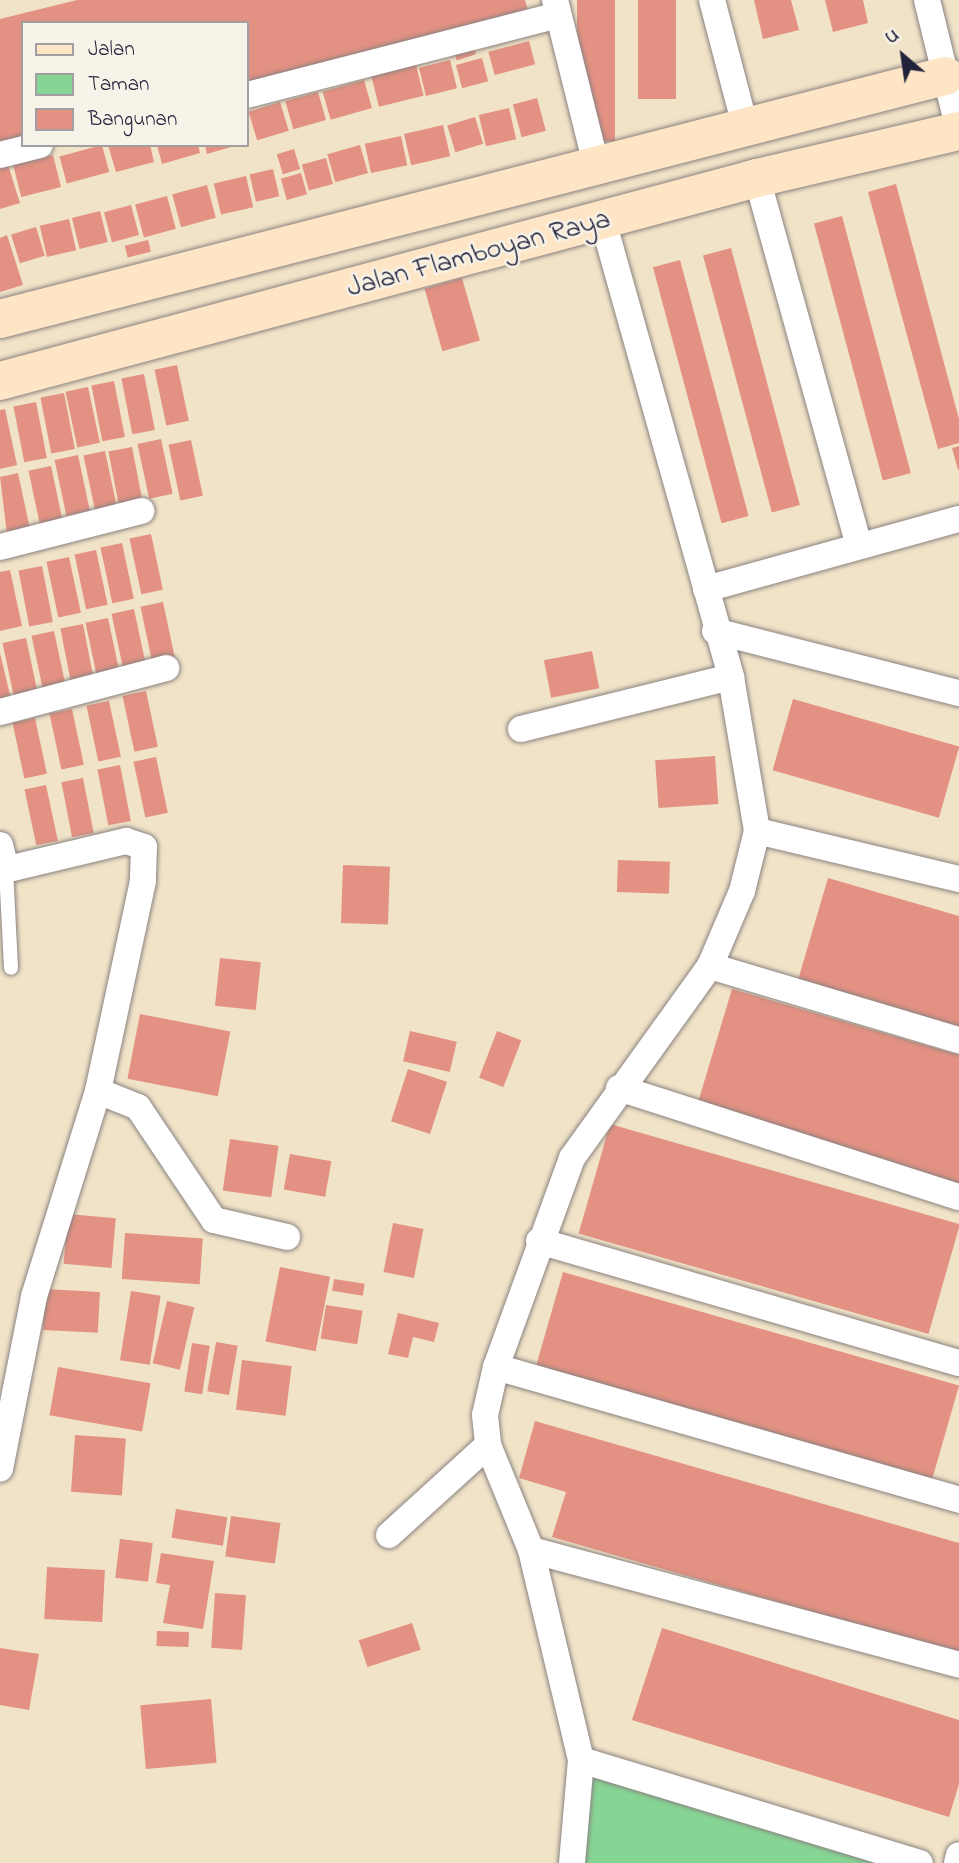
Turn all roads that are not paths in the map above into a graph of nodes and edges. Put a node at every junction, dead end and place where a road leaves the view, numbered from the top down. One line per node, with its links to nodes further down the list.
1 (712, 0): 6 (street)
2 (927, 0): 4 (street)
3 (557, 7): 5 (street); 10 (street)
4 (945, 76): 6 (street, Jalan Flamboyan Raya); 7 (street)
5 (248, 95)
6 (746, 131): 10 (street, Jalan Flamboyan Raya)
7 (959, 131): 11 (street, Jalan Flamboyan Raya)
8 (32, 147): 9 (street)
9 (0, 155)
10 (597, 168): 13 (street, Jalan Flamboyan Raya)
11 (757, 178): 12 (street, Jalan Flamboyan Raya); 17 (street)
12 (603, 221): 14 (street, Jalan Flamboyan Raya); 19 (street)
13 (0, 319)
14 (0, 381)
15 (142, 510): 18 (street)
16 (959, 519): 17 (street)
17 (859, 545): 19 (street)
18 (0, 547)
19 (706, 589): 20 (street)
20 (715, 631): 22 (street); 23 (street)
21 (166, 668): 24 (street)
22 (731, 677): 25 (street); 26 (street)
23 (959, 693)
24 (0, 712)
25 (521, 729)
26 (757, 831): 28 (street); 29 (street)
27 (2, 862): 30 (lane); 33 (street)
28 (959, 879)
29 (710, 966): 31 (street); 32 (street)
30 (11, 968)
31 (959, 1040)
32 (619, 1088): 34 (street); 36 (street)
33 (98, 1091): 35 (street); 40 (street)
34 (959, 1197)
35 (287, 1237)
36 (539, 1241): 37 (street); 38 (street)
37 (959, 1363)
38 (496, 1367): 39 (street); 41 (street)
39 (488, 1445): 42 (street); 43 (street)
40 (0, 1469)
41 (959, 1500)
42 (388, 1535)
43 (531, 1550): 44 (street); 45 (street)
44 (959, 1665)
45 (581, 1760): 47 (street); 48 (street)
46 (959, 1855): 49 (street)
47 (572, 1863)
48 (920, 1863)
49 (957, 1863)

